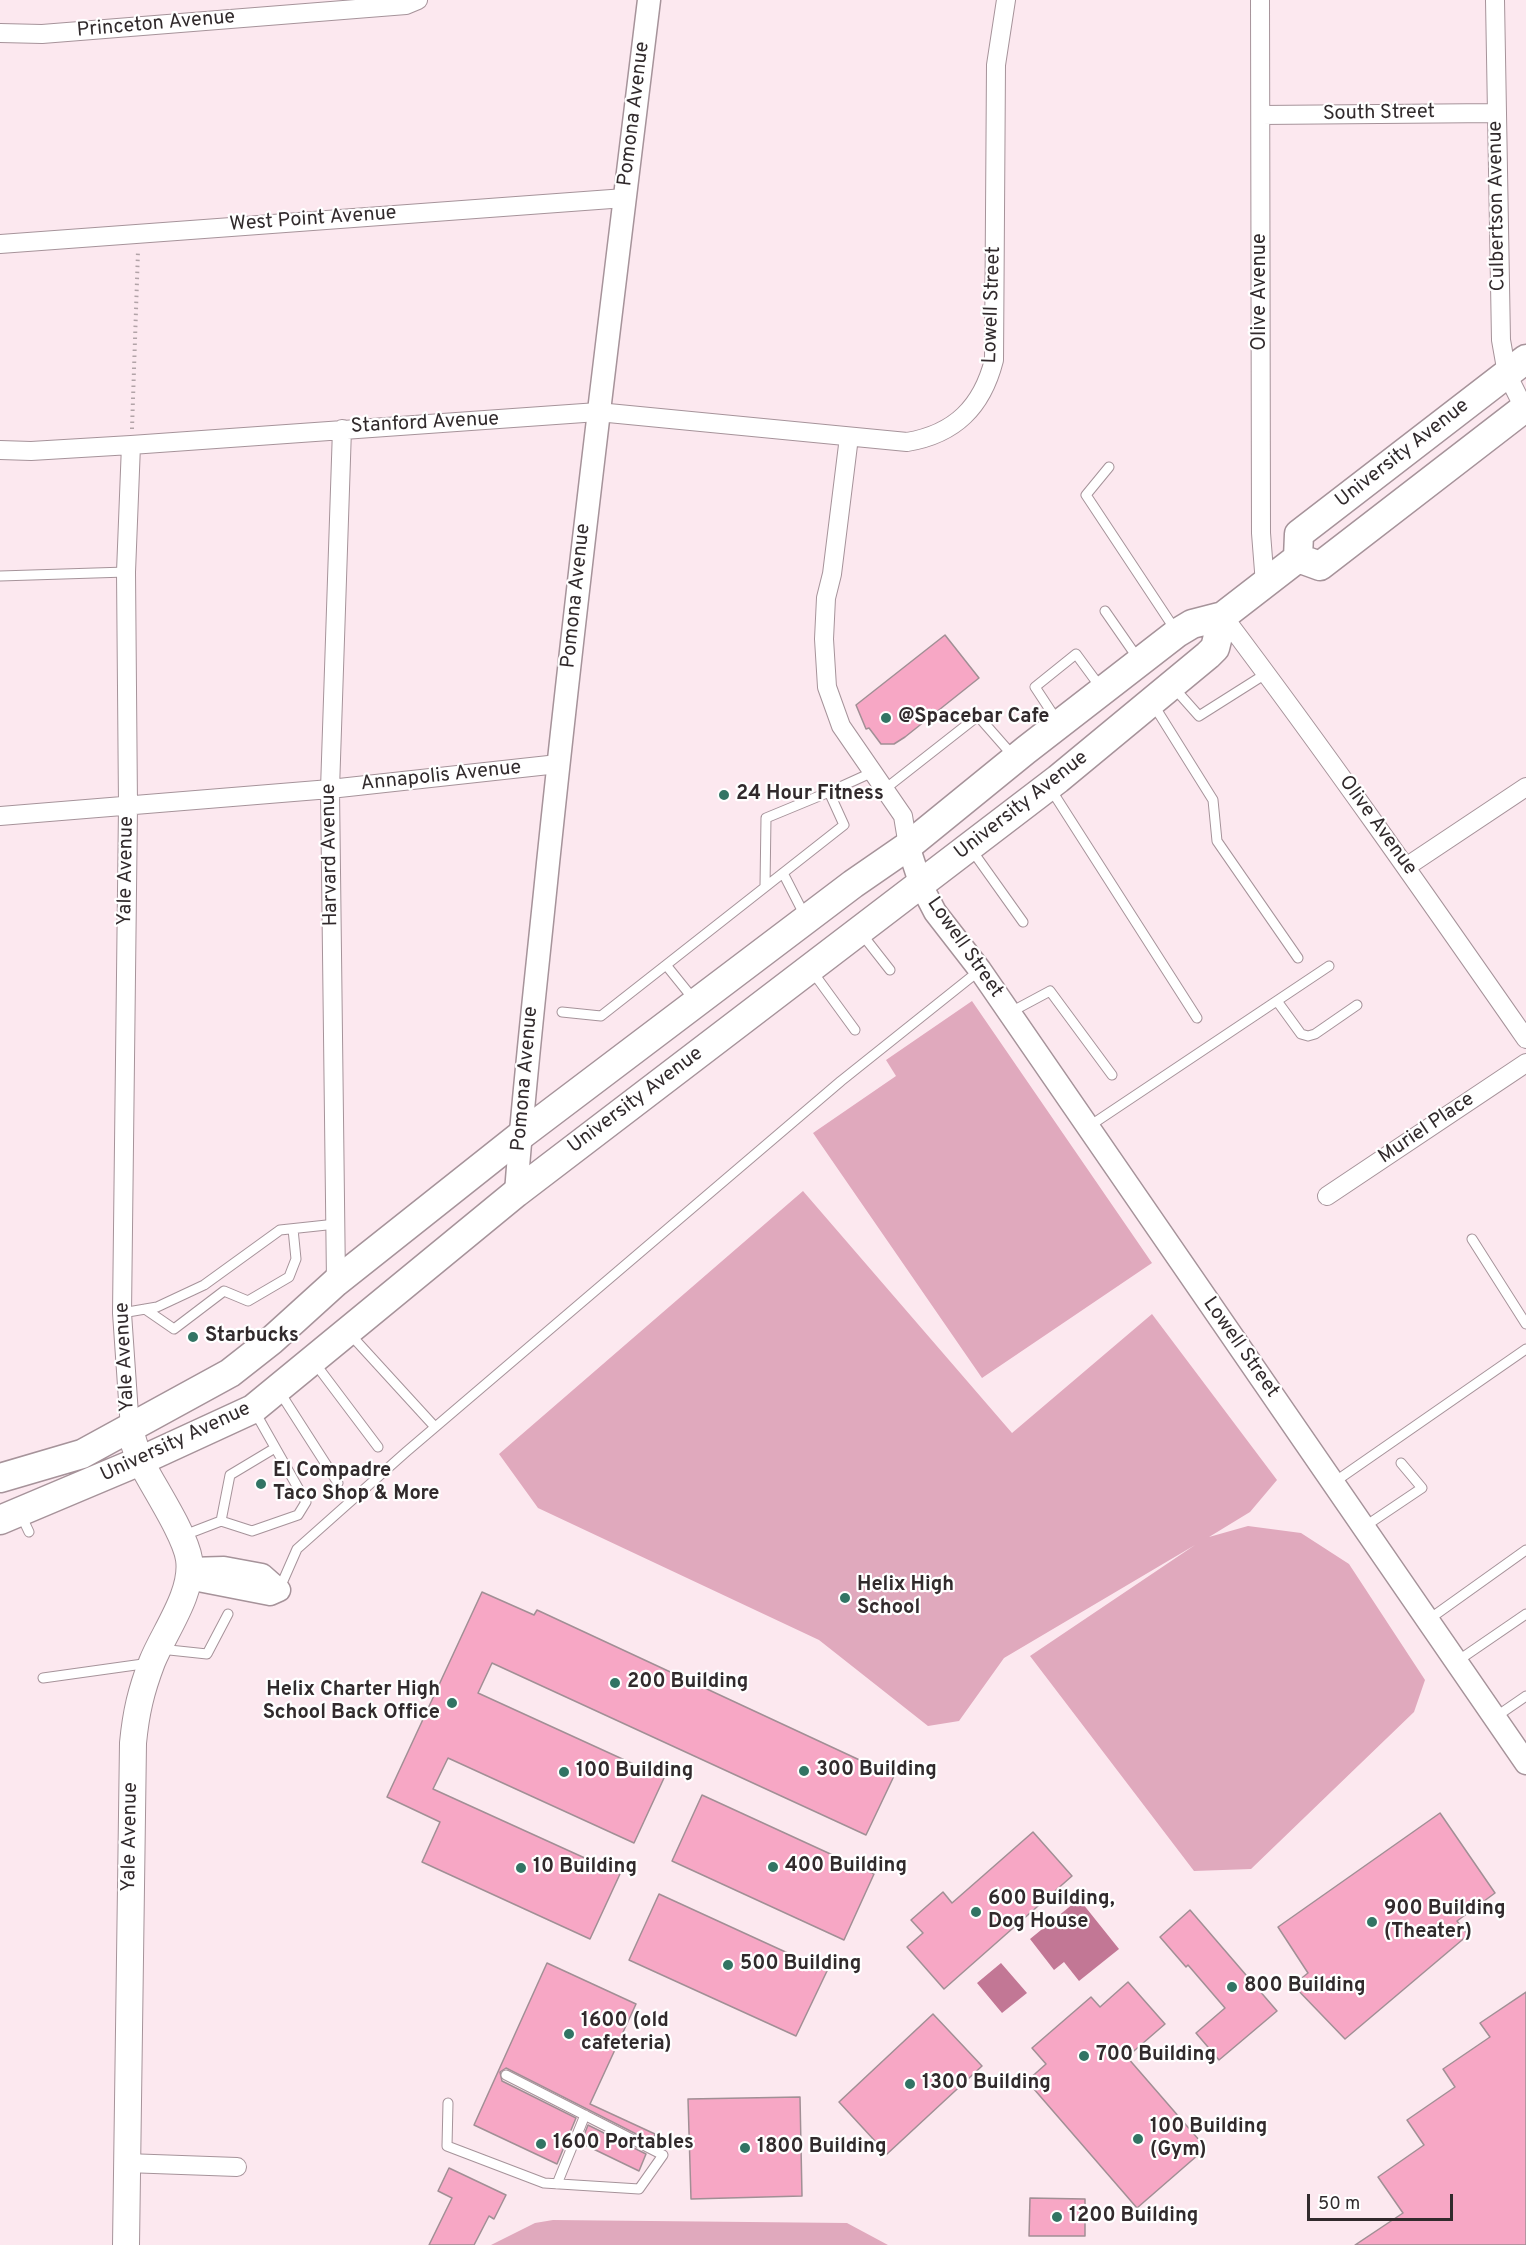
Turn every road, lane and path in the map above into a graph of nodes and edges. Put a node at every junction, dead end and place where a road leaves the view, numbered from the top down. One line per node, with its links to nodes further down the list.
1 (418, 0): 6 (street, Princeton Avenue)
2 (649, 0): 9 (street, Pomona Avenue)
3 (1006, 0): 16 (street, Lowell Street)
4 (1260, 0): 8 (street, Olive Avenue)
5 (1495, 0): 7 (street, Culbertson Avenue)
6 (0, 33)
7 (1497, 113): 8 (street, South Street); 12 (street, Culbertson Avenue)
8 (1261, 115): 23 (street, Olive Avenue)
9 (625, 198): 10 (street, West Point Avenue); 14 (street, Pomona Avenue)
10 (139, 232): 11 (street, West Point Avenue); 17 (path)
11 (0, 243)
12 (1517, 366): 13 (street, Culbertson Avenue); 20 (main road, University Avenue)
13 (1525, 407): 20 (main road, University Avenue)
14 (598, 412): 15 (street, Stanford Avenue); 16 (street, Stanford Avenue); 33 (street, Pomona Avenue)
15 (342, 429): 17 (street, Stanford Avenue); 37 (street, Harvard Avenue)
16 (849, 437): 34 (street, Lowell Street)
17 (131, 445): 18 (street, Stanford Avenue); 21 (street, Yale Avenue)
18 (0, 450)
19 (1109, 467): 26 (lane)
20 (1298, 558): 23 (main road, University Avenue)
21 (126, 572): 22 (lane); 40 (street, Yale Avenue)
22 (0, 576)
23 (1265, 584): 25 (main road, University Avenue)
24 (1105, 610): 27 (lane)
25 (1223, 616): 26 (main road, University Avenue); 28 (street, Olive Avenue); 30 (main road, University Avenue)
26 (1177, 633): 27 (main road, University Avenue)
27 (1140, 662): 29 (main road, University Avenue)
28 (1267, 673): 30 (lane); 44 (street, Olive Avenue)
29 (1103, 690): 31 (main road, University Avenue); 31 (lane)
30 (1162, 694): 35 (main road, University Avenue); 51 (lane)
31 (1059, 724): 32 (main road, University Avenue)
32 (1015, 759): 38 (lane); 42 (main road, University Avenue)
33 (558, 764): 37 (street, Annapolis Avenue); 68 (street, Pomona Avenue)
34 (874, 772): 38 (street, Lowell Street); 39 (lane)
35 (1049, 786): 43 (main road, University Avenue); 62 (lane)
36 (1526, 787): 44 (street)
37 (330, 789): 40 (street, Annapolis Avenue); 71 (street, Harvard Avenue)
38 (885, 789): 42 (street, Lowell Street)
39 (829, 792): 45 (lane); 47 (lane)
40 (128, 806): 41 (street, Annapolis Avenue); 76 (street, Yale Avenue)
41 (0, 816)
42 (908, 846): 46 (street, Lowell Street); 48 (main road, University Avenue)
43 (970, 847): 46 (main road, University Avenue); 49 (lane)
44 (1406, 867): 64 (street, Olive Avenue)
45 (783, 873): 47 (lane); 48 (lane)
46 (921, 885): 50 (main road, University Avenue); 56 (street, Lowell Street)
47 (765, 886): 52 (lane)
48 (807, 919): 58 (main road, University Avenue)
49 (1023, 922)
50 (860, 932): 54 (main road, University Avenue); 55 (lane)
51 (1298, 958)
52 (666, 965): 58 (lane); 60 (lane)
53 (1329, 966): 57 (lane)
54 (811, 969): 63 (lane); 69 (main road, University Avenue)
55 (891, 970)
56 (980, 970): 61 (street, Lowell Street); 83 (lane)
57 (1276, 1001): 59 (lane); 67 (lane)
58 (696, 1003): 68 (main road, University Avenue)
59 (1357, 1005)
60 (562, 1012)
61 (1009, 1013): 66 (lane); 67 (street, Lowell Street)
62 (1197, 1018)
63 (855, 1030)
64 (1526, 1039)
65 (1526, 1063): 70 (street, Muriel Place)
66 (1112, 1075)
67 (1088, 1127): 91 (street, Lowell Street)
68 (520, 1136): 69 (street, Pomona Avenue); 74 (main road, University Avenue)
69 (516, 1193): 78 (main road, University Avenue)
70 (1327, 1196)
71 (336, 1224): 72 (lane); 74 (street, Harvard Avenue)
72 (293, 1229): 75 (lane); 75 (lane)
73 (1472, 1239): 77 (lane)
74 (336, 1282): 84 (main road, University Avenue)
75 (145, 1309): 76 (lane)
76 (122, 1313): 84 (street, Yale Avenue)
77 (1526, 1324)
78 (347, 1331): 80 (main road, University Avenue); 83 (lane)
79 (1526, 1348): 91 (lane)
80 (312, 1360): 81 (main road, University Avenue); 85 (lane)
81 (278, 1389): 82 (main road, University Avenue); 90 (lane)
82 (253, 1409): 86 (lane); 87 (main road, University Avenue)
83 (435, 1426): 98 (lane)
84 (130, 1429): 87 (main road, Yale Avenue); 89 (main road, University Avenue)
85 (378, 1447)
86 (275, 1448): 93 (lane); 93 (lane)
87 (140, 1461): 92 (main road, University Avenue); 95 (main road, Yale Avenue)
88 (1401, 1463): 94 (lane)
89 (0, 1478)
90 (338, 1483)
91 (1333, 1483): 94 (street, Lowell Street)
92 (16, 1521)
93 (221, 1521): 95 (lane)
94 (1364, 1527): 101 (street, Lowell Street)
95 (180, 1537): 97 (main road, Yale Avenue)
96 (1526, 1550): 101 (lane)
97 (188, 1574): 98 (street); 102 (main road, Yale Avenue)
98 (279, 1590)
99 (228, 1614): 102 (lane)
100 (1526, 1614): 103 (lane)
101 (1428, 1620): 103 (street, Lowell Street)
102 (155, 1656): 104 (lane); 111 (main road, Yale Avenue)
103 (1456, 1662): 106 (street, Lowell Street)
104 (43, 1678)
105 (1526, 1696): 106 (lane)
106 (1494, 1718): 107 (street, Lowell Street)
107 (1526, 1764)
108 (506, 2075): 110 (lane)
109 (448, 2103): 113 (lane)
110 (585, 2115): 113 (lane); 113 (lane)
111 (126, 2163): 112 (street); 114 (main road, Yale Avenue)
112 (237, 2167)
113 (557, 2184)
114 (126, 2245)

